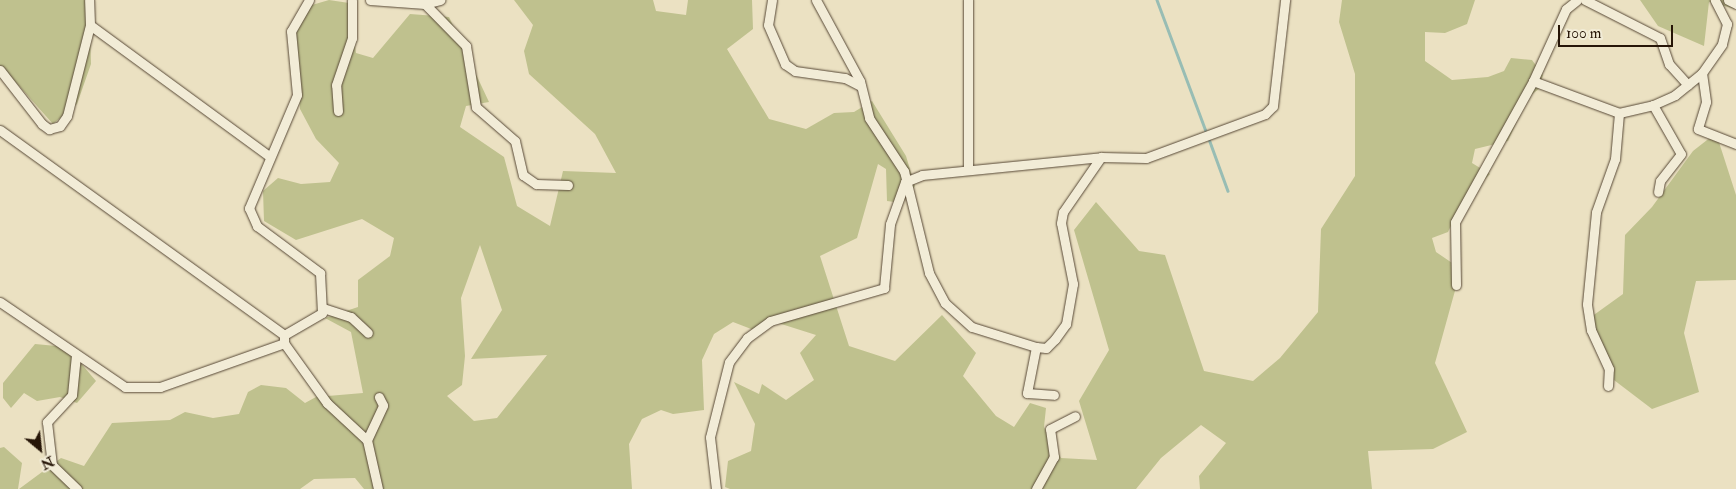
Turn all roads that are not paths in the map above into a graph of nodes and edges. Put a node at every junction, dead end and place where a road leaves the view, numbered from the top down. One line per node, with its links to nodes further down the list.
1 (89, 0): 16 (street)
2 (309, 0): 27 (street)
3 (352, 0): 23 (street)
4 (370, 0): 14 (street)
5 (440, 0): 14 (street)
6 (772, 0): 21 (street)
7 (816, 0): 21 (street)
8 (968, 0): 29 (street)
9 (1285, 0): 28 (street)
10 (1577, 0): 19 (street)
11 (1585, 0): 20 (street)
12 (1715, 0): 18 (street)
13 (1728, 0): 15 (street)
14 (424, 4): 31 (street)
15 (1736, 4)
16 (90, 25): 17 (street); 27 (street)
17 (0, 70)
18 (1702, 73): 20 (street); 26 (street)
19 (1533, 81): 24 (street); 33 (street)
20 (1688, 85): 22 (street)
21 (861, 86): 30 (street)
22 (1653, 105): 24 (street); 32 (street)
23 (338, 111)
24 (1619, 112): 40 (street)
25 (0, 130): 37 (street)
26 (1736, 144)
27 (269, 156): 35 (street)
28 (1100, 158): 29 (street); 38 (street)
29 (968, 170): 30 (street)
30 (905, 182): 38 (street); 47 (street)
31 (568, 184)
32 (1658, 192)
33 (1456, 285)
34 (0, 302): 39 (street)
35 (323, 308): 36 (street); 37 (street)
36 (368, 333)
37 (284, 339): 39 (street); 44 (street)
38 (1036, 348): 41 (street)
39 (76, 356): 45 (street)
40 (1608, 386)
41 (1054, 395)
42 (379, 397): 44 (street)
43 (1075, 416): 48 (street)
44 (366, 440): 46 (street)
45 (77, 489)
46 (378, 489)
47 (716, 489)
48 (1036, 489)

